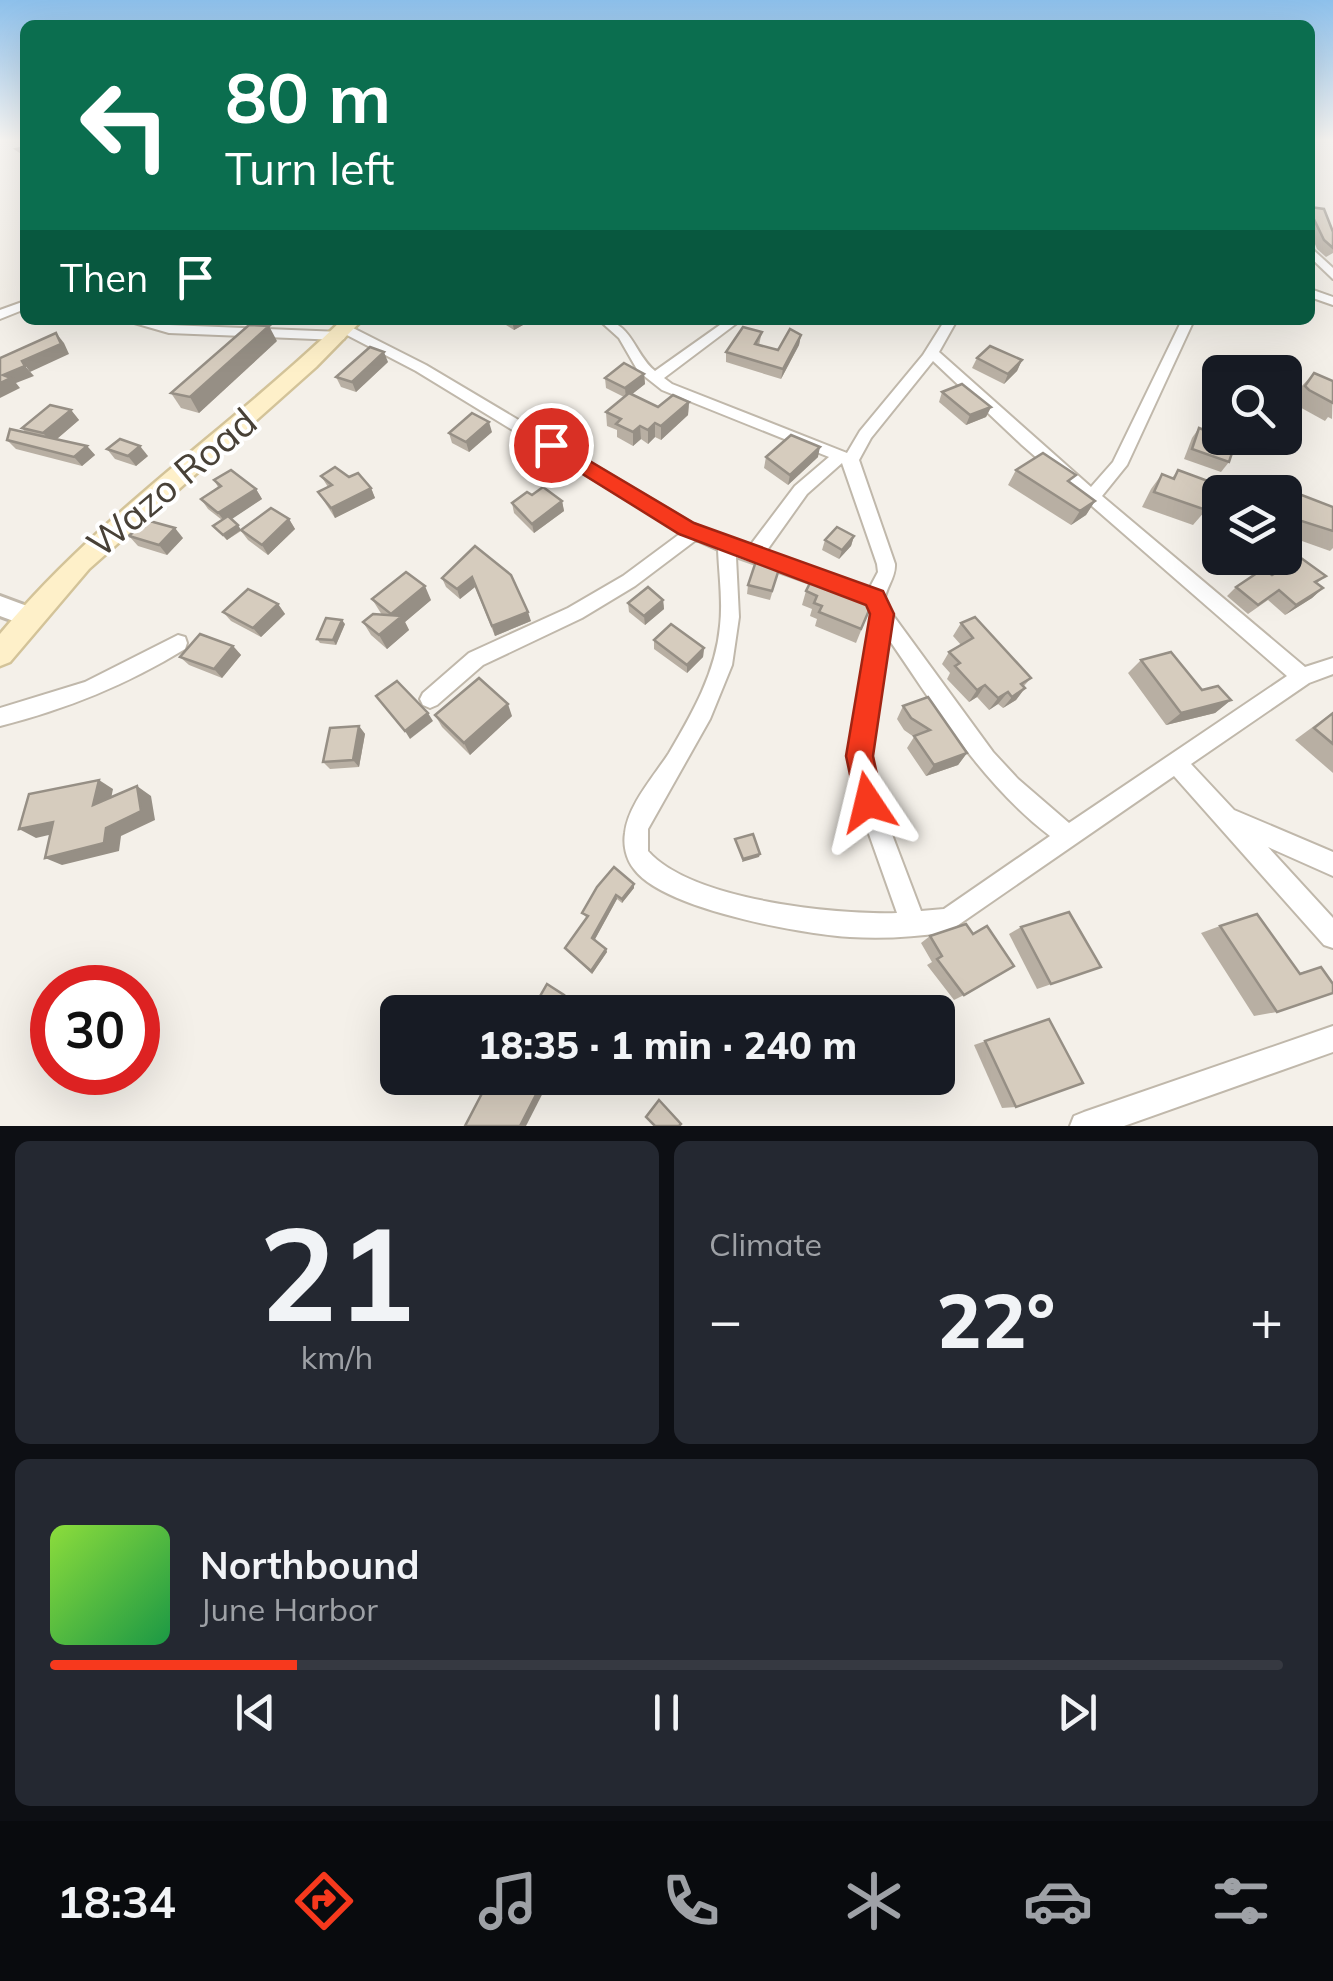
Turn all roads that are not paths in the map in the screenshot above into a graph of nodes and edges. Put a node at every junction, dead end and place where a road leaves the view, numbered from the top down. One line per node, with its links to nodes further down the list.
1 (1315, 255): 2 (street)
2 (1333, 275)
3 (149, 325): 8 (street)
4 (613, 325): 10 (street)
5 (729, 325): 10 (street)
6 (948, 325): 9 (street)
7 (1186, 325): 12 (street)
8 (345, 328): 13 (street); 18 (main road, Wazo Road)
9 (932, 352): 11 (street); 12 (street)
10 (654, 378): 11 (street)
11 (845, 458): 15 (street); 17 (street)
12 (1092, 495): 22 (street)
13 (694, 532): 14 (street); 23 (street)
14 (728, 547): 15 (street); 29 (street)
15 (755, 553): 17 (street)
16 (0, 606): 18 (street)
17 (878, 606): 27 (street); 29 (street)
18 (28, 616): 20 (main road, Wazo Road)
19 (178, 643): 24 (street)
20 (0, 654)
21 (1333, 666): 22 (street)
22 (1302, 678): 25 (street)
23 (430, 699)
24 (0, 717)
25 (1176, 762): 26 (street); 27 (street)
26 (1228, 819): 28 (street); 30 (street)
27 (1068, 836): 29 (street)
28 (1333, 864)
29 (914, 926)
30 (1333, 936)
31 (1333, 1039): 32 (street)
32 (1084, 1126)

